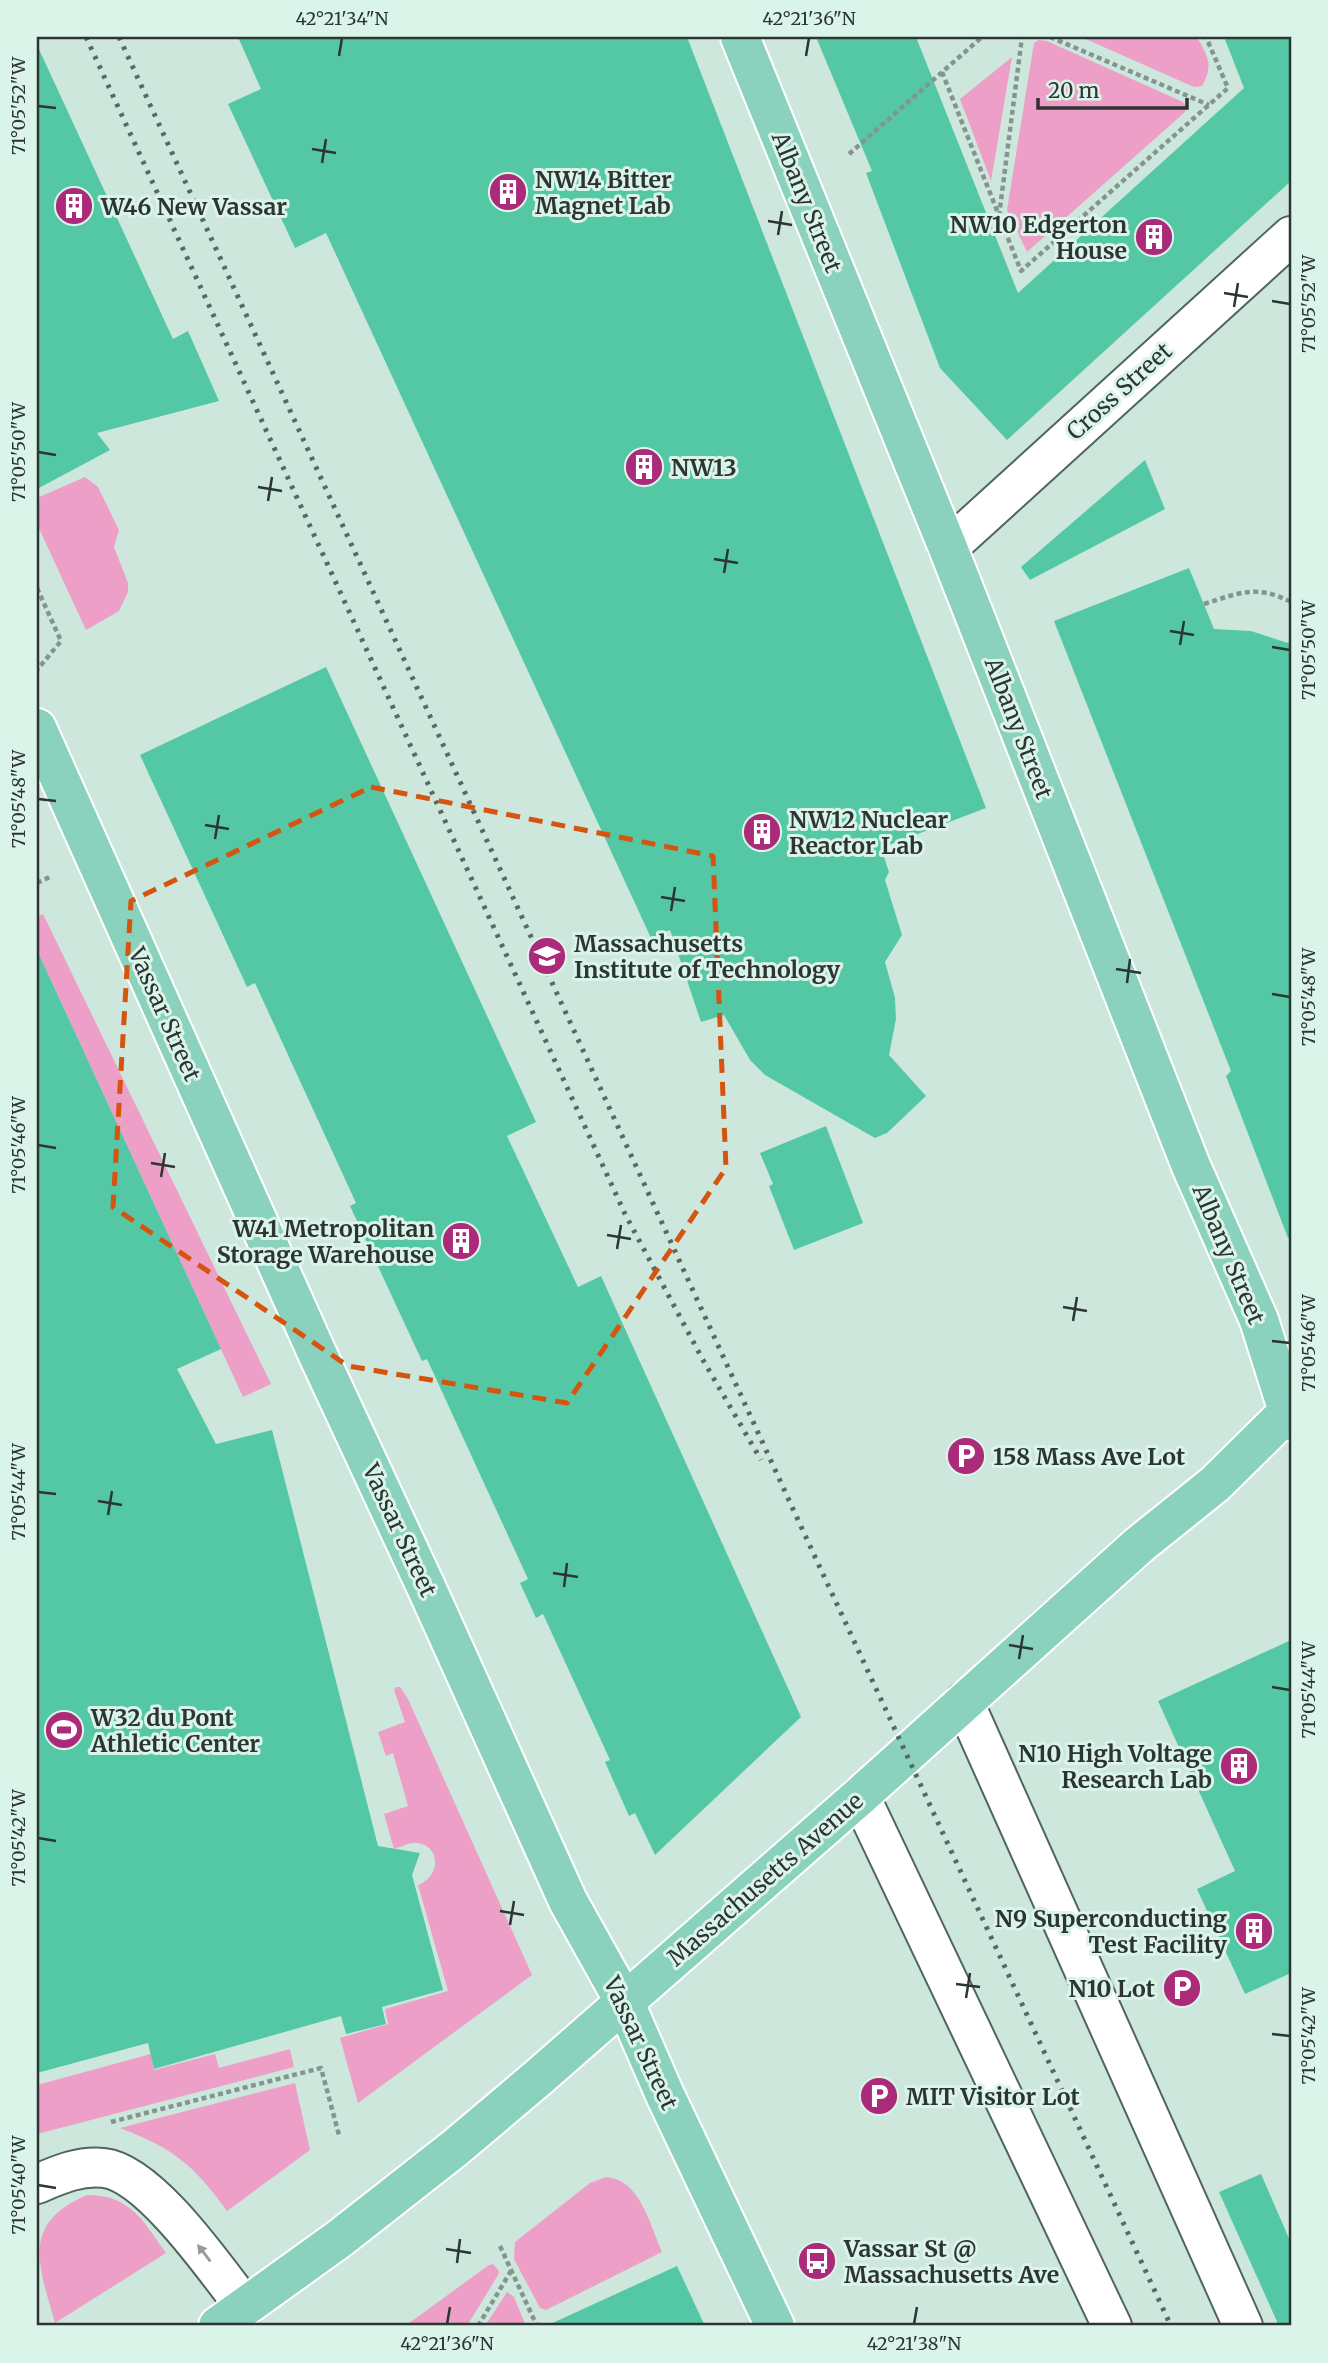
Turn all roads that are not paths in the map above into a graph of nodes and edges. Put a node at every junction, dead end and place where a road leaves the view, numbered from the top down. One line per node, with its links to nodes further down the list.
1 (740, 37): 3 (main road, Albany Street)
2 (1291, 236): 3 (street, Cross Street)
3 (948, 548): 5 (main road, Albany Street)
4 (37, 728): 8 (main road, Vassar Street)
5 (1290, 1414): 6 (main road, Massachusetts Avenue)
6 (964, 1702): 7 (main road, Massachusetts Avenue); 13 (street)
7 (860, 1796): 8 (main road, Massachusetts Avenue); 12 (street)
8 (625, 2003): 10 (main road, Massachusetts Avenue); 11 (main road, Vassar Street)
9 (37, 2185): 10 (street, one-way to 9)
10 (232, 2317)
11 (775, 2326)
12 (1112, 2326)
13 (1243, 2326)

